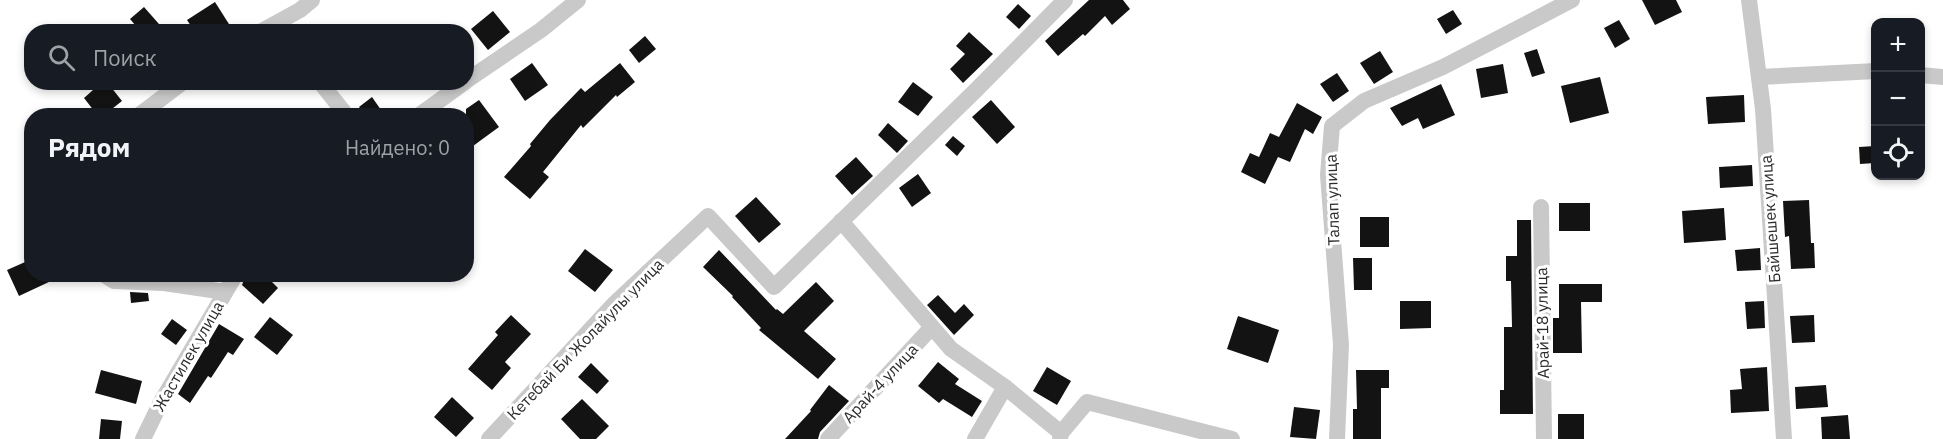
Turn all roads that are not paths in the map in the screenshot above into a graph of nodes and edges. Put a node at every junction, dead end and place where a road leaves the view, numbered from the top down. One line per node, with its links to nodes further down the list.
1 (312, 0): 6 (street)
2 (578, 0): 9 (street)
3 (1065, 0): 19 (street, Кетебай Би Жолайулы улица)
4 (1572, 0): 31 (street, Талап улица)
5 (1749, 0): 10 (street, Байшешек улица)
6 (278, 24)
7 (1871, 71): 10 (street)
8 (1925, 75): 11 (street)
9 (474, 76)
10 (1759, 77): 33 (street, Байшешек улица)
11 (1943, 77)
12 (172, 90): 15 (street)
13 (326, 90): 16 (street)
14 (455, 90): 17 (street)
15 (149, 108)
16 (341, 108)
17 (429, 108)
18 (1541, 207): 32 (street, Арай-18 улица)
19 (841, 221): 23 (street); 27 (street, Кетебай Би Жолайулы улица)
20 (139, 282): 22 (street)
21 (231, 282): 22 (street, Жастилек улица)
22 (225, 292): 26 (street, Жастилек улица)
23 (932, 327): 24 (street); 28 (street, Арай-4 улица)
24 (1005, 387): 25 (street); 29 (street)
25 (1061, 436): 30 (street)
26 (143, 439)
27 (489, 439)
28 (828, 439)
29 (975, 439)
30 (1232, 439)
31 (1337, 439)
32 (1544, 439)
33 (1784, 439)

